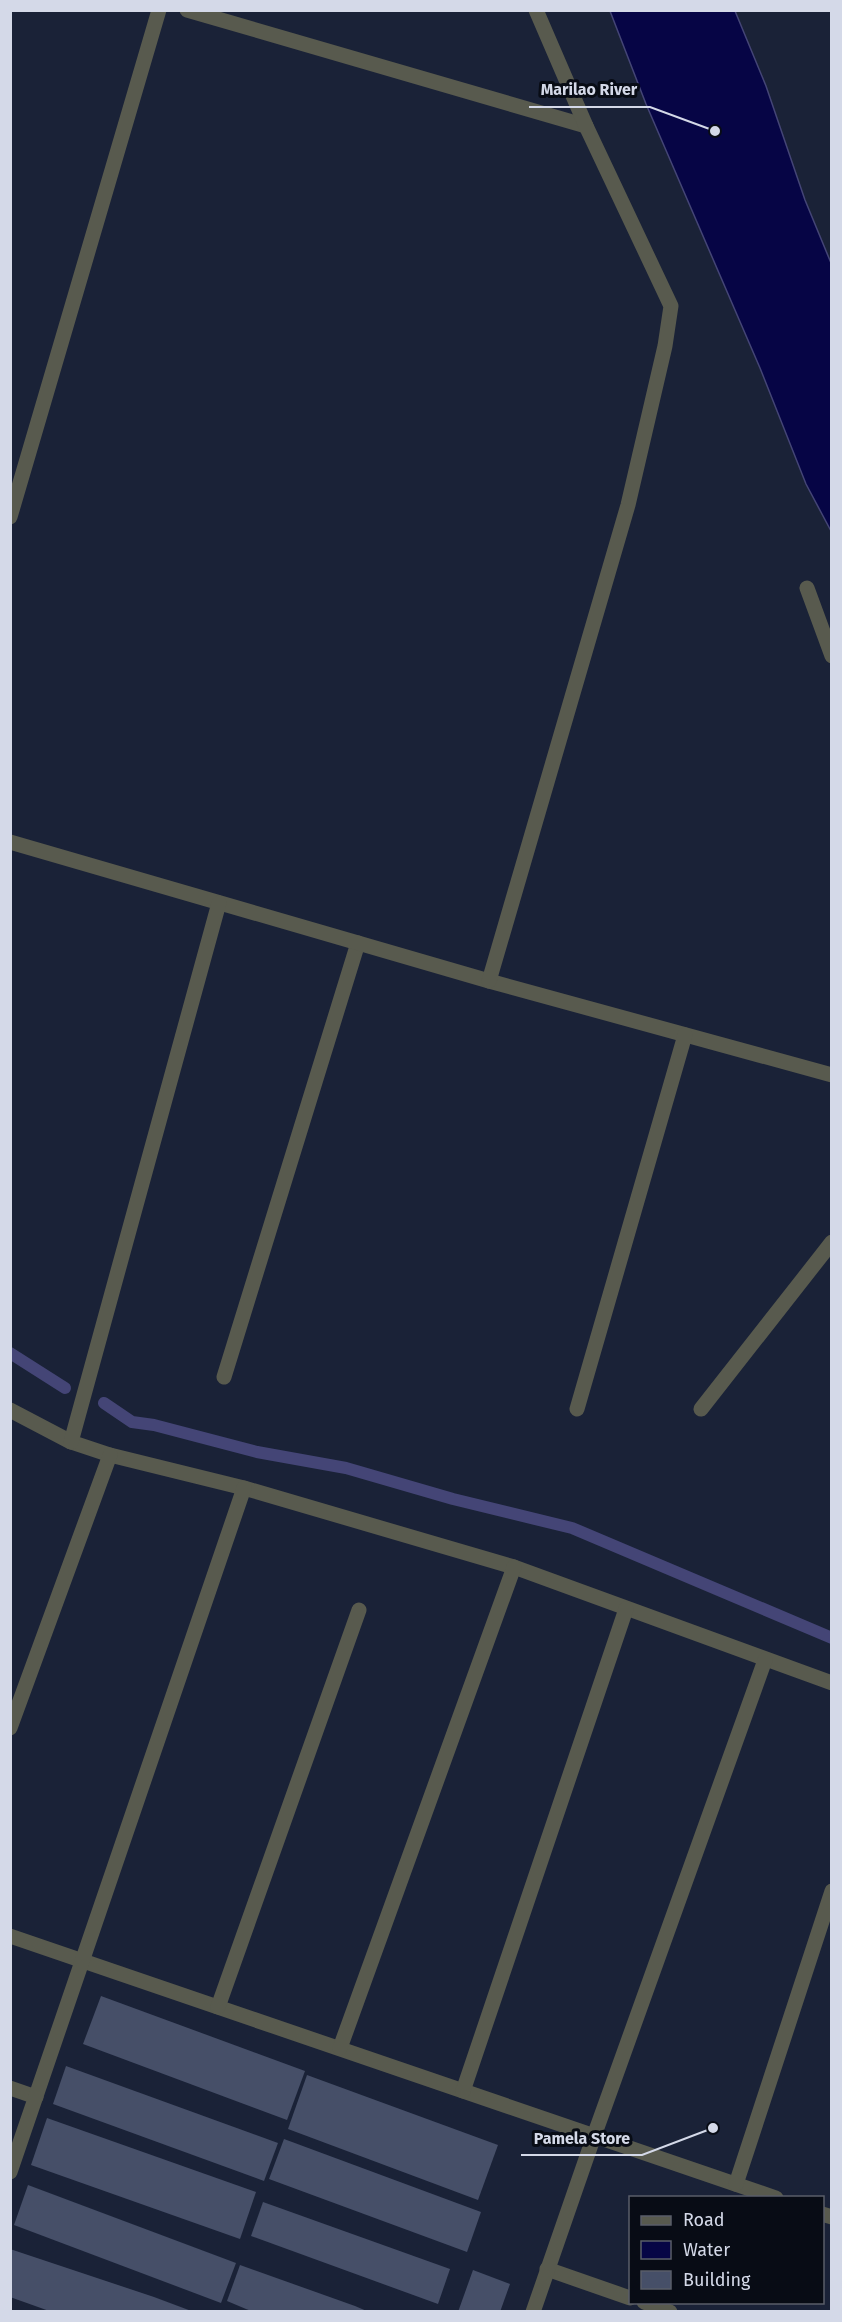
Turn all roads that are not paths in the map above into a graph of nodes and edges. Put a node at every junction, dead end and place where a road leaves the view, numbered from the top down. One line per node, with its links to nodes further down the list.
1 (159, 10): 5 (street)
2 (187, 10): 4 (street)
3 (536, 10): 4 (street)
4 (586, 126): 11 (street)
5 (10, 517)
6 (807, 588): 7 (street)
7 (831, 656)
8 (10, 842): 9 (street)
9 (219, 903): 10 (street); 19 (street)
10 (358, 943): 11 (street); 15 (street)
11 (489, 981): 12 (street)
12 (686, 1035): 13 (street); 16 (street)
13 (831, 1075)
14 (831, 1242): 17 (street)
15 (224, 1377)
16 (577, 1409)
17 (701, 1409)
18 (10, 1410): 19 (street)
19 (71, 1442): 20 (street)
20 (110, 1455): 21 (street); 27 (street)
21 (244, 1488): 22 (street); 30 (street)
22 (514, 1568): 23 (street); 32 (street)
23 (626, 1609): 25 (street); 34 (street)
24 (359, 1610): 31 (street)
25 (765, 1660): 26 (street); 36 (street)
26 (831, 1683)
27 (10, 1728)
28 (831, 1891): 38 (street)
29 (10, 1936): 30 (street)
30 (83, 1960): 31 (street); 35 (street)
31 (218, 2007): 32 (street)
32 (339, 2049): 34 (street)
33 (10, 2088): 35 (street)
34 (463, 2091): 36 (street)
35 (36, 2097): 37 (street)
36 (594, 2136): 38 (street); 40 (street)
37 (10, 2172)
38 (736, 2184): 39 (street)
39 (770, 2196)
40 (548, 2270): 41 (street); 43 (street)
41 (629, 2298)
42 (649, 2304): 44 (street)
43 (533, 2312)
44 (670, 2312)

